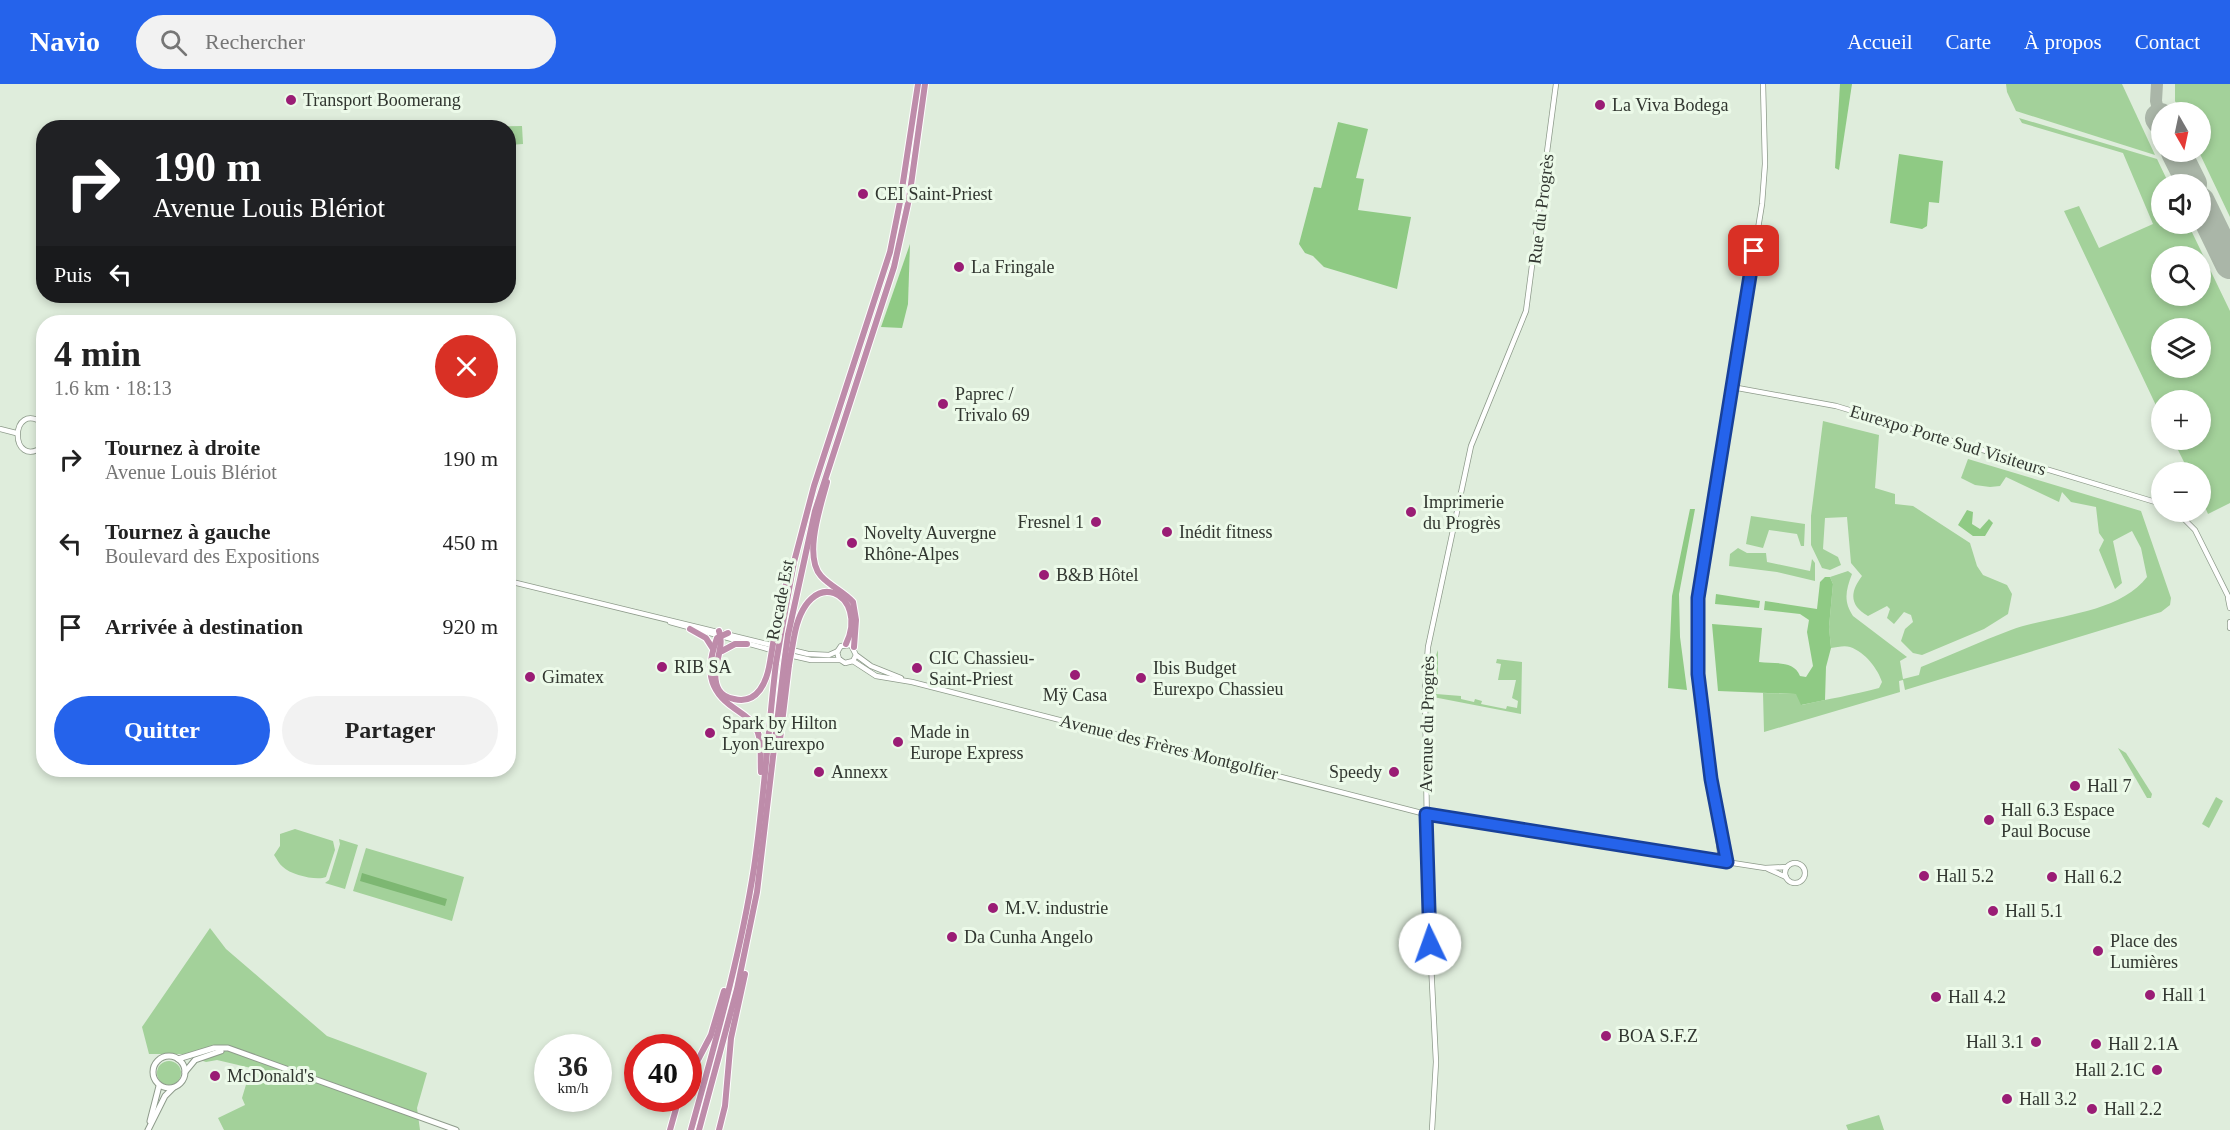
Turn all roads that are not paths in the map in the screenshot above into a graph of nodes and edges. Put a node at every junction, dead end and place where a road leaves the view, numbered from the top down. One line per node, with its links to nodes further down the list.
1 (918, 84): 22 (highway, Rocade Est)
2 (925, 84): 11 (highway, Rocade Est)
3 (1556, 84): 5 (street, Rue du Progrès)
4 (1761, 84): 6 (street)
5 (1519, 332): 35 (street, Avenue du Progrès)
6 (1732, 387): 12 (street, Eurexpo Porte Sud Visiteurs); 36 (street)
7 (36, 420): 9 (street)
8 (0, 429): 9 (street)
9 (16, 433): 10 (street)
10 (36, 451)
11 (830, 458): 22 (highway, Rocade Est); 25 (highway)
12 (2151, 501)
13 (2187, 522): 15 (street)
14 (516, 582): 17 (street, Avenue des Frères Montgolfier)
15 (2229, 599): 16 (street)
16 (2230, 608)
17 (653, 617): 20 (street, Avenue des Frères Montgolfier); 21 (street, Avenue des Frères Montgolfier)
18 (2230, 622): 19 (street)
19 (2230, 628)
20 (690, 629): 21 (street, Avenue des Frères Montgolfier); 26 (highway)
21 (723, 633): 23 (street, Avenue des Frères Montgolfier); 26 (highway); 27 (highway); 28 (street, Avenue des Frères Montgolfier)
22 (784, 634): 24 (highway); 32 (highway, Rocade Est, bridge); 40 (highway, bridge)
23 (747, 644): 27 (highway); 30 (street, Avenue des Frères Montgolfier)
24 (846, 644): 25 (street); 28 (street)
25 (854, 647): 29 (street)
26 (713, 649): 34 (highway)
27 (722, 651): 32 (highway)
28 (838, 651): 30 (street)
29 (856, 656): 31 (street); 33 (street, Avenue des Frères Montgolfier)
30 (840, 660): 31 (street, Avenue des Frères Montgolfier)
31 (853, 661): 33 (street, Avenue des Frères Montgolfier)
32 (773, 662): 34 (highway, Rocade Est)
33 (912, 682): 35 (street, Avenue des Frères Montgolfier)
34 (764, 781): 41 (highway, Rocade Est)
35 (1426, 814): 36 (street, Avenue des Frères Montgolfier); 55 (street, Avenue du Progrès)
36 (1724, 862): 38 (street, Avenue des Frères Montgolfier)
37 (1787, 867): 38 (street); 39 (street); 39 (street)
38 (1765, 868): 39 (street)
39 (1786, 877)
40 (744, 958): 53 (highway); 54 (highway)
41 (732, 976): 42 (highway); 52 (highway, Rocade Est)
42 (702, 1052)
43 (247, 1054): 44 (main road); 45 (main road); 50 (main road)
44 (178, 1059): 45 (main road); 46 (main road)
45 (185, 1071): 47 (main road)
46 (159, 1086): 47 (main road); 49 (main road)
47 (174, 1088): 49 (main road)
48 (675, 1112): 51 (highway)
49 (147, 1130)
50 (456, 1130)
51 (670, 1130)
52 (691, 1130)
53 (699, 1130)
54 (719, 1130)
55 (1432, 1130)

